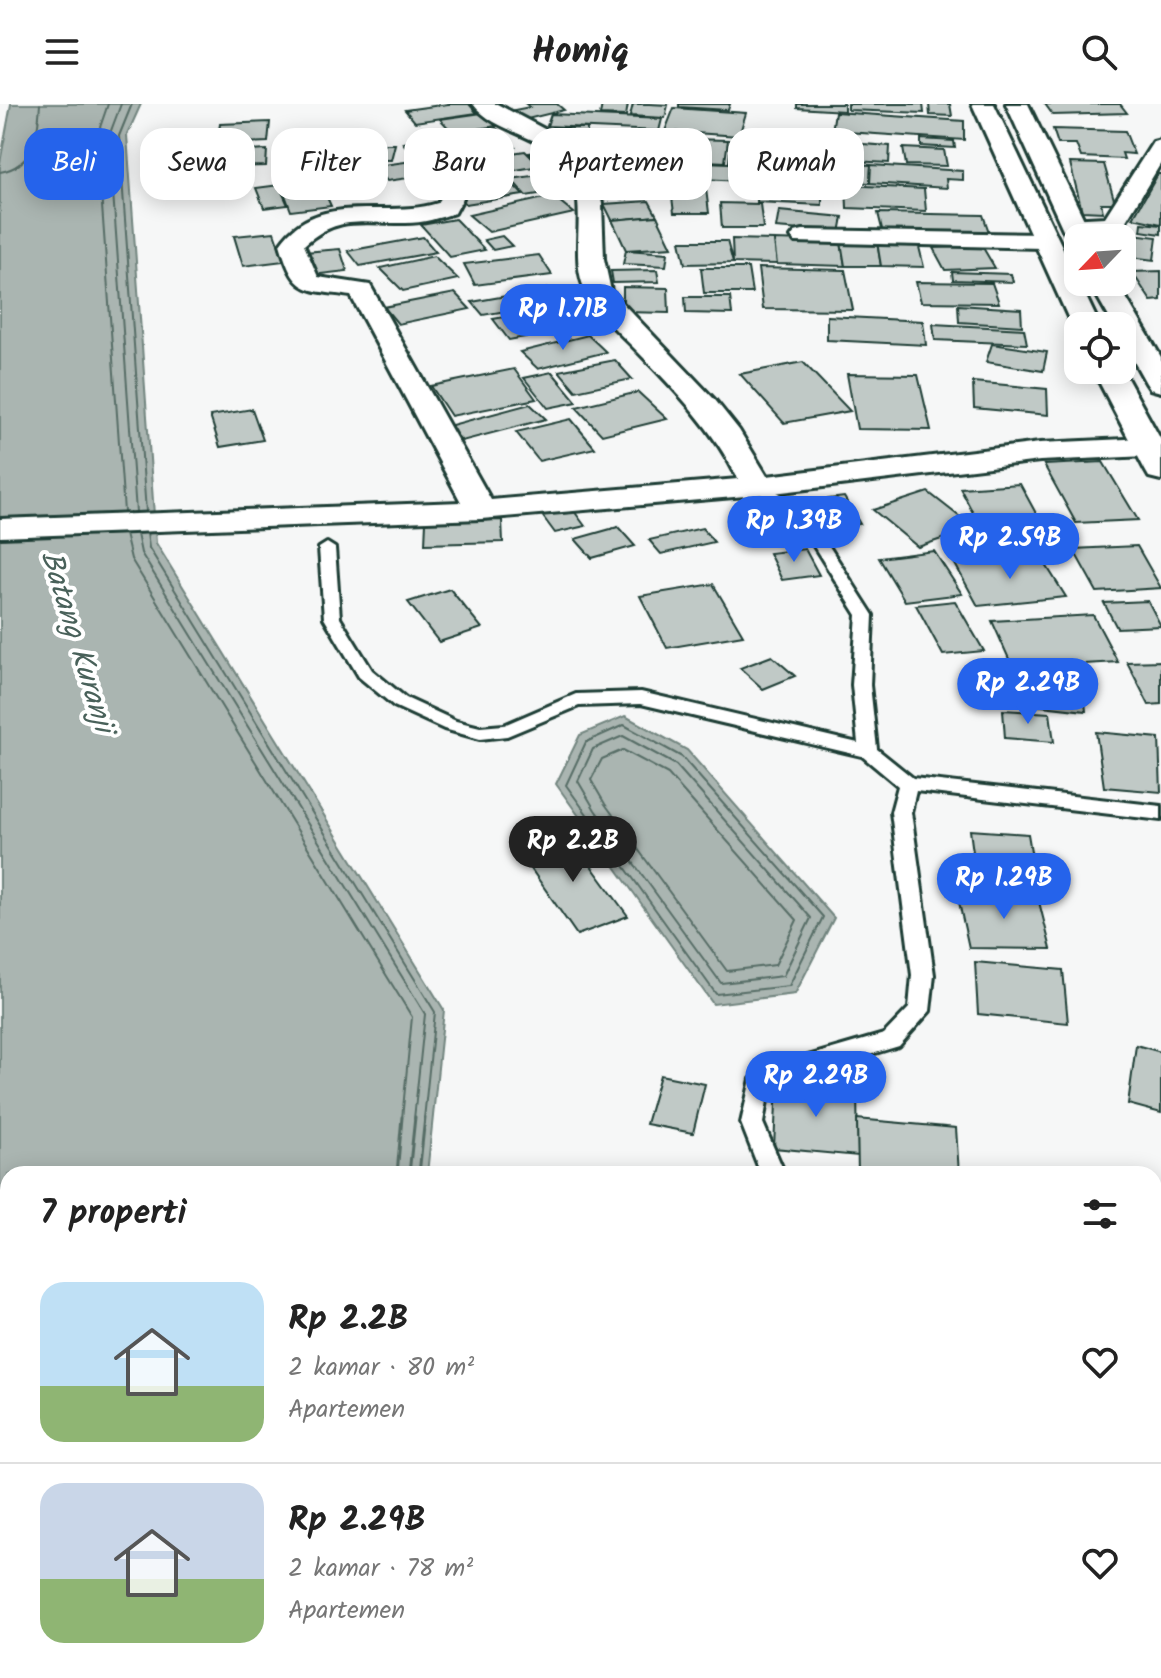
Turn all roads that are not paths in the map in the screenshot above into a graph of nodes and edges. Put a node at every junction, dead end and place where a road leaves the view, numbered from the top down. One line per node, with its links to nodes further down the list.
1 (483, 104): 15 (street)
2 (983, 104): 9 (main road)
3 (1017, 104): 6 (main road)
4 (1161, 147): 7 (street)
5 (451, 200): 16 (street)
6 (1075, 224)
7 (1113, 224)
8 (803, 237): 9 (street)
9 (1043, 241): 11 (main road)
10 (1111, 296): 12 (main road)
11 (1079, 312)
12 (1161, 383)
13 (1115, 384): 14 (main road)
14 (1154, 458): 15 (street)
15 (757, 486): 16 (street); 19 (lane)
16 (481, 510): 17 (street)
17 (0, 528)
18 (327, 548): 19 (lane)
19 (868, 751): 20 (lane)
20 (908, 784): 21 (lane); 22 (lane)
21 (1161, 813)
22 (770, 1166)

